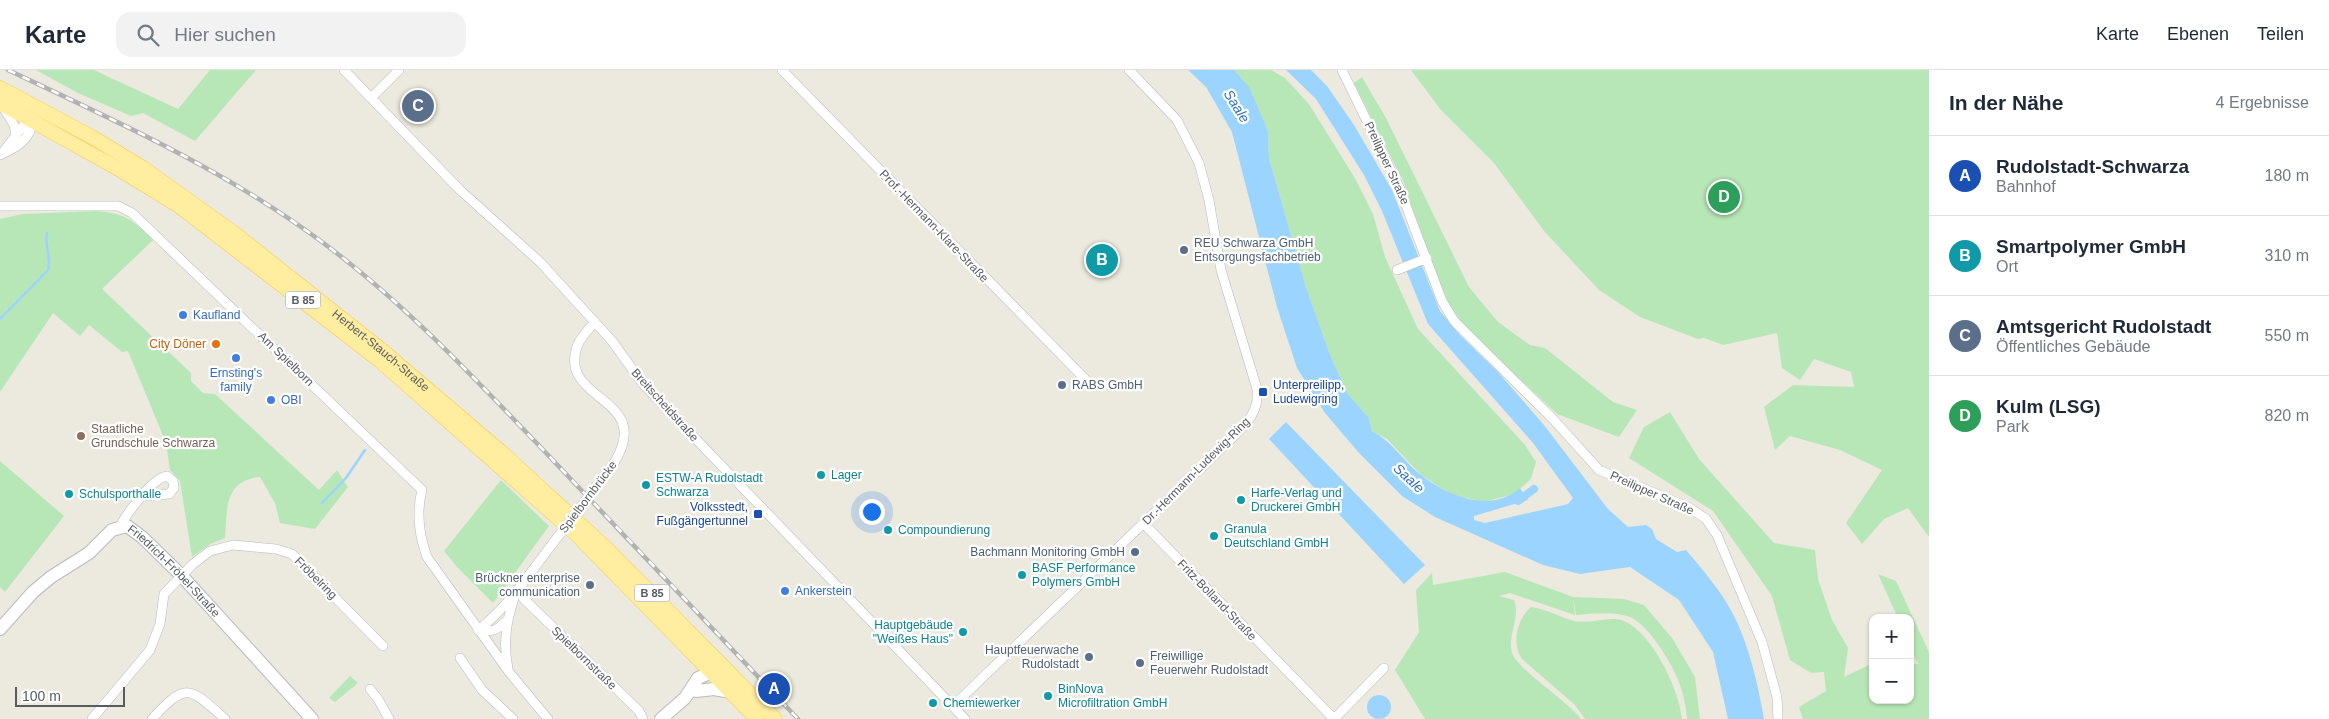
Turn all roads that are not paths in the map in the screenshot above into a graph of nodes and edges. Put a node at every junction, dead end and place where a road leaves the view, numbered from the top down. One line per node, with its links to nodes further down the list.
1 (344, 70): 7 (street, Breitscheidstraße)
2 (399, 70): 7 (street)
3 (782, 70): 18 (street, Prof.-Hermann-Klare-Straße)
4 (1129, 70): 20 (street, Dr.-Hermann-Ludewig-Ring)
5 (1342, 70): 15 (street, Preilipper Straße)
6 (0, 88): 9 (main road, Herbert-Stauch-Straße / B 85)
7 (371, 98): 17 (street, Breitscheidstraße)
8 (0, 103): 11 (main road, Herbert-Stauch-Straße / B 85); 12 (street)
9 (28, 103): 10 (main road, Herbert-Stauch-Straße / B 85); 11 (main road)
10 (49, 114): 11 (main road); 30 (main road, Herbert-Stauch-Straße / B 85)
11 (32, 120): 12 (street); 13 (street); 28 (main road, Herbert-Stauch-Straße / B 85)
12 (16, 136): 13 (street)
13 (0, 155)
14 (0, 206): 26 (street, Am Spielborn)
15 (1424, 259): 16 (street); 51 (street, Preilipper Straße)
16 (1400, 269)
17 (595, 322): 23 (street, Spielbornbrücke, bridge); 36 (street, Breitscheidstraße)
18 (1087, 381)
19 (144, 496): 21 (street)
20 (1143, 524): 36 (street, Dr.-Hermann-Ludewig-Ring); 50 (street, Fritz-Bolland-Straße)
21 (120, 526): 22 (street, Friedrich-Fröbel-Straße); 25 (street, Friedrich-Fröbel-Straße)
22 (181, 575): 27 (street, Fröbelring); 38 (street, Fröbelring); 41 (street, Friedrich-Fröbel-Straße)
23 (519, 597): 24 (street, Spielbornbrücke); 26 (street, Spielbornbrücke); 45 (street, Spielbornstraße)
24 (506, 621): 26 (street); 32 (street, Spielbornbrücke)
25 (0, 629)
26 (478, 630): 32 (street)
27 (383, 646)
28 (689, 649): 30 (main road, Herbert-Stauch-Straße / B 85); 33 (street)
29 (460, 658): 37 (street)
30 (716, 668): 33 (street); 35 (main road, B 85); 48 (main road, B 85)
31 (1384, 668): 50 (street, Fritz-Bolland-Straße)
32 (509, 672): 44 (street)
33 (695, 687): 35 (street); 46 (street)
34 (370, 688): 42 (street)
35 (731, 692): 47 (main road, B 85)
36 (954, 706): 49 (street, Breitscheidstraße)
37 (501, 716): 43 (street)
38 (92, 719)
39 (152, 719): 40 (street)
40 (225, 719)
41 (312, 719)
42 (389, 719)
43 (513, 719)
44 (548, 719)
45 (643, 719)
46 (661, 719)
47 (757, 719)
48 (775, 719)
49 (965, 719)
50 (1334, 719)
51 (1778, 719)

